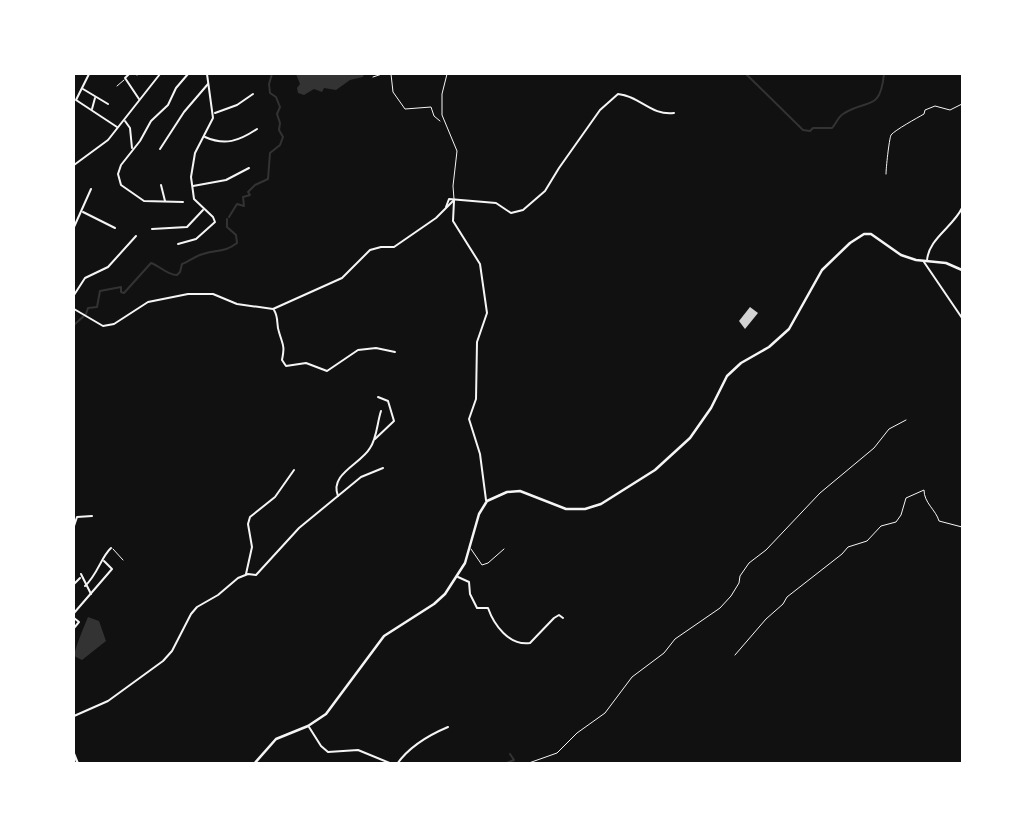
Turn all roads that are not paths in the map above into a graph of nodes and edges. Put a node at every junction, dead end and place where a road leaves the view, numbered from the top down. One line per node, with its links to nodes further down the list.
1 (89, 74): 10 (street)
2 (129, 74): 7 (street)
3 (160, 74): 13 (street)
4 (188, 74): 22 (street)
5 (207, 74): 8 (street)
6 (447, 74): 29 (lane)
7 (125, 78): 9 (lane); 13 (street)
8 (209, 83): 16 (street); 23 (street)
9 (117, 86)
10 (82, 89): 12 (street); 15 (street)
11 (253, 94): 16 (street)
12 (95, 97): 14 (street); 15 (street)
13 (140, 100): 18 (street)
14 (108, 104)
15 (92, 110): 19 (street)
16 (214, 113): 21 (street)
17 (674, 113): 29 (street)
18 (124, 120): 19 (street); 22 (street)
19 (118, 127): 24 (street)
20 (257, 129): 21 (street)
21 (204, 136): 27 (street)
22 (133, 149): 30 (street)
23 (160, 149)
24 (74, 165)
25 (249, 168): 27 (street)
26 (161, 185): 30 (street)
27 (192, 186): 33 (street)
28 (91, 189): 34 (street)
29 (454, 200): 44 (street); 53 (street)
30 (165, 202): 31 (street)
31 (183, 202)
32 (962, 208): 40 (street)
33 (204, 209): 37 (street); 39 (street)
34 (82, 212): 35 (street); 36 (street)
35 (74, 227)
36 (115, 228)
37 (152, 229)
38 (136, 236): 42 (street)
39 (178, 244)
40 (926, 262): 41 (street); 45 (street); 53 (street)
41 (962, 270)
42 (74, 295)
43 (74, 309): 44 (street)
44 (273, 309): 46 (street)
45 (962, 317)
46 (395, 352)
47 (378, 397): 49 (street)
48 (381, 411): 49 (street)
49 (375, 440): 52 (street)
50 (383, 468): 52 (street)
51 (294, 470): 61 (street)
52 (339, 497): 61 (street)
53 (487, 501): 56 (street)
54 (92, 516): 55 (street)
55 (74, 526)
56 (469, 547): 58 (lane); 62 (street)
57 (111, 548): 59 (lane); 60 (street)
58 (504, 549)
59 (123, 560)
60 (104, 561): 64 (street); 65 (street)
61 (245, 575): 70 (street)
62 (457, 577): 68 (street); 71 (street)
63 (74, 584): 64 (street)
64 (85, 586): 65 (street)
65 (91, 594): 66 (street)
66 (74, 612)
67 (74, 618): 69 (street)
68 (563, 618)
69 (74, 628)
70 (74, 716)
71 (308, 726): 75 (street); 76 (street)
72 (448, 727): 77 (street)
73 (74, 754): 74 (street)
74 (78, 764)
75 (254, 764)
76 (392, 764)
77 (397, 764)

